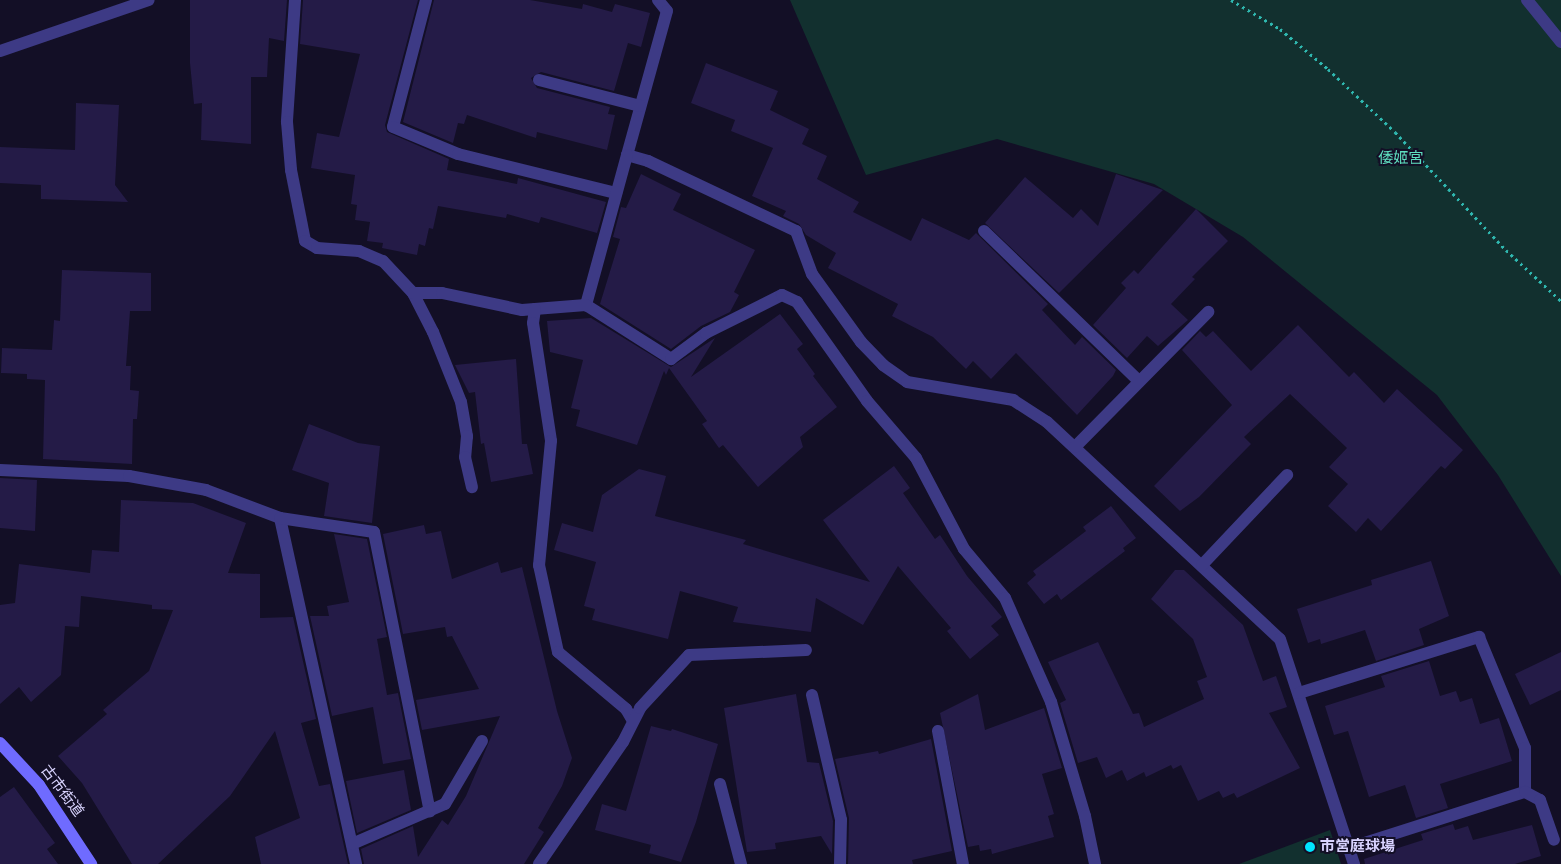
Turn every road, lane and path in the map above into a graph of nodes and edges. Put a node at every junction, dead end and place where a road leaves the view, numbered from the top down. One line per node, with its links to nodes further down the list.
1 (149, 0): 8 (street)
2 (295, 0): 14 (street)
3 (426, 0): 12 (street)
4 (658, 0): 10 (street)
5 (1231, 0): 15 (path)
6 (1527, 0): 7 (street)
7 (1561, 42)
8 (0, 50)
9 (539, 80): 10 (street)
10 (640, 106): 11 (street)
11 (627, 155): 12 (street); 20 (street)
12 (616, 193): 16 (street)
13 (984, 231): 19 (street)
14 (413, 293): 17 (street); 23 (street)
15 (1561, 300)
16 (586, 305): 17 (street); 45 (street)
17 (535, 309): 29 (street)
18 (1208, 312): 19 (street)
19 (1138, 380): 20 (street)
20 (1075, 447): 25 (street)
21 (0, 470): 24 (street)
22 (1287, 475): 25 (street)
23 (472, 487)
24 (280, 518): 35 (street); 37 (street)
25 (1202, 565): 27 (street)
26 (806, 650): 29 (street)
27 (1299, 693): 34 (street); 38 (street)
28 (812, 695): 43 (street)
29 (633, 721): 41 (street)
30 (938, 731): 44 (street)
31 (482, 741): 35 (street)
32 (0, 743): 39 (street, 古市街道)
33 (720, 784): 42 (street)
34 (1525, 792): 36 (street); 38 (street)
35 (430, 811): 37 (street)
36 (1554, 840)
37 (352, 844): 40 (street)
38 (1349, 848): 46 (street)
39 (91, 864)
40 (356, 864)
41 (539, 864)
42 (741, 864)
43 (840, 864)
44 (963, 864)
45 (1095, 864)
46 (1354, 864)

